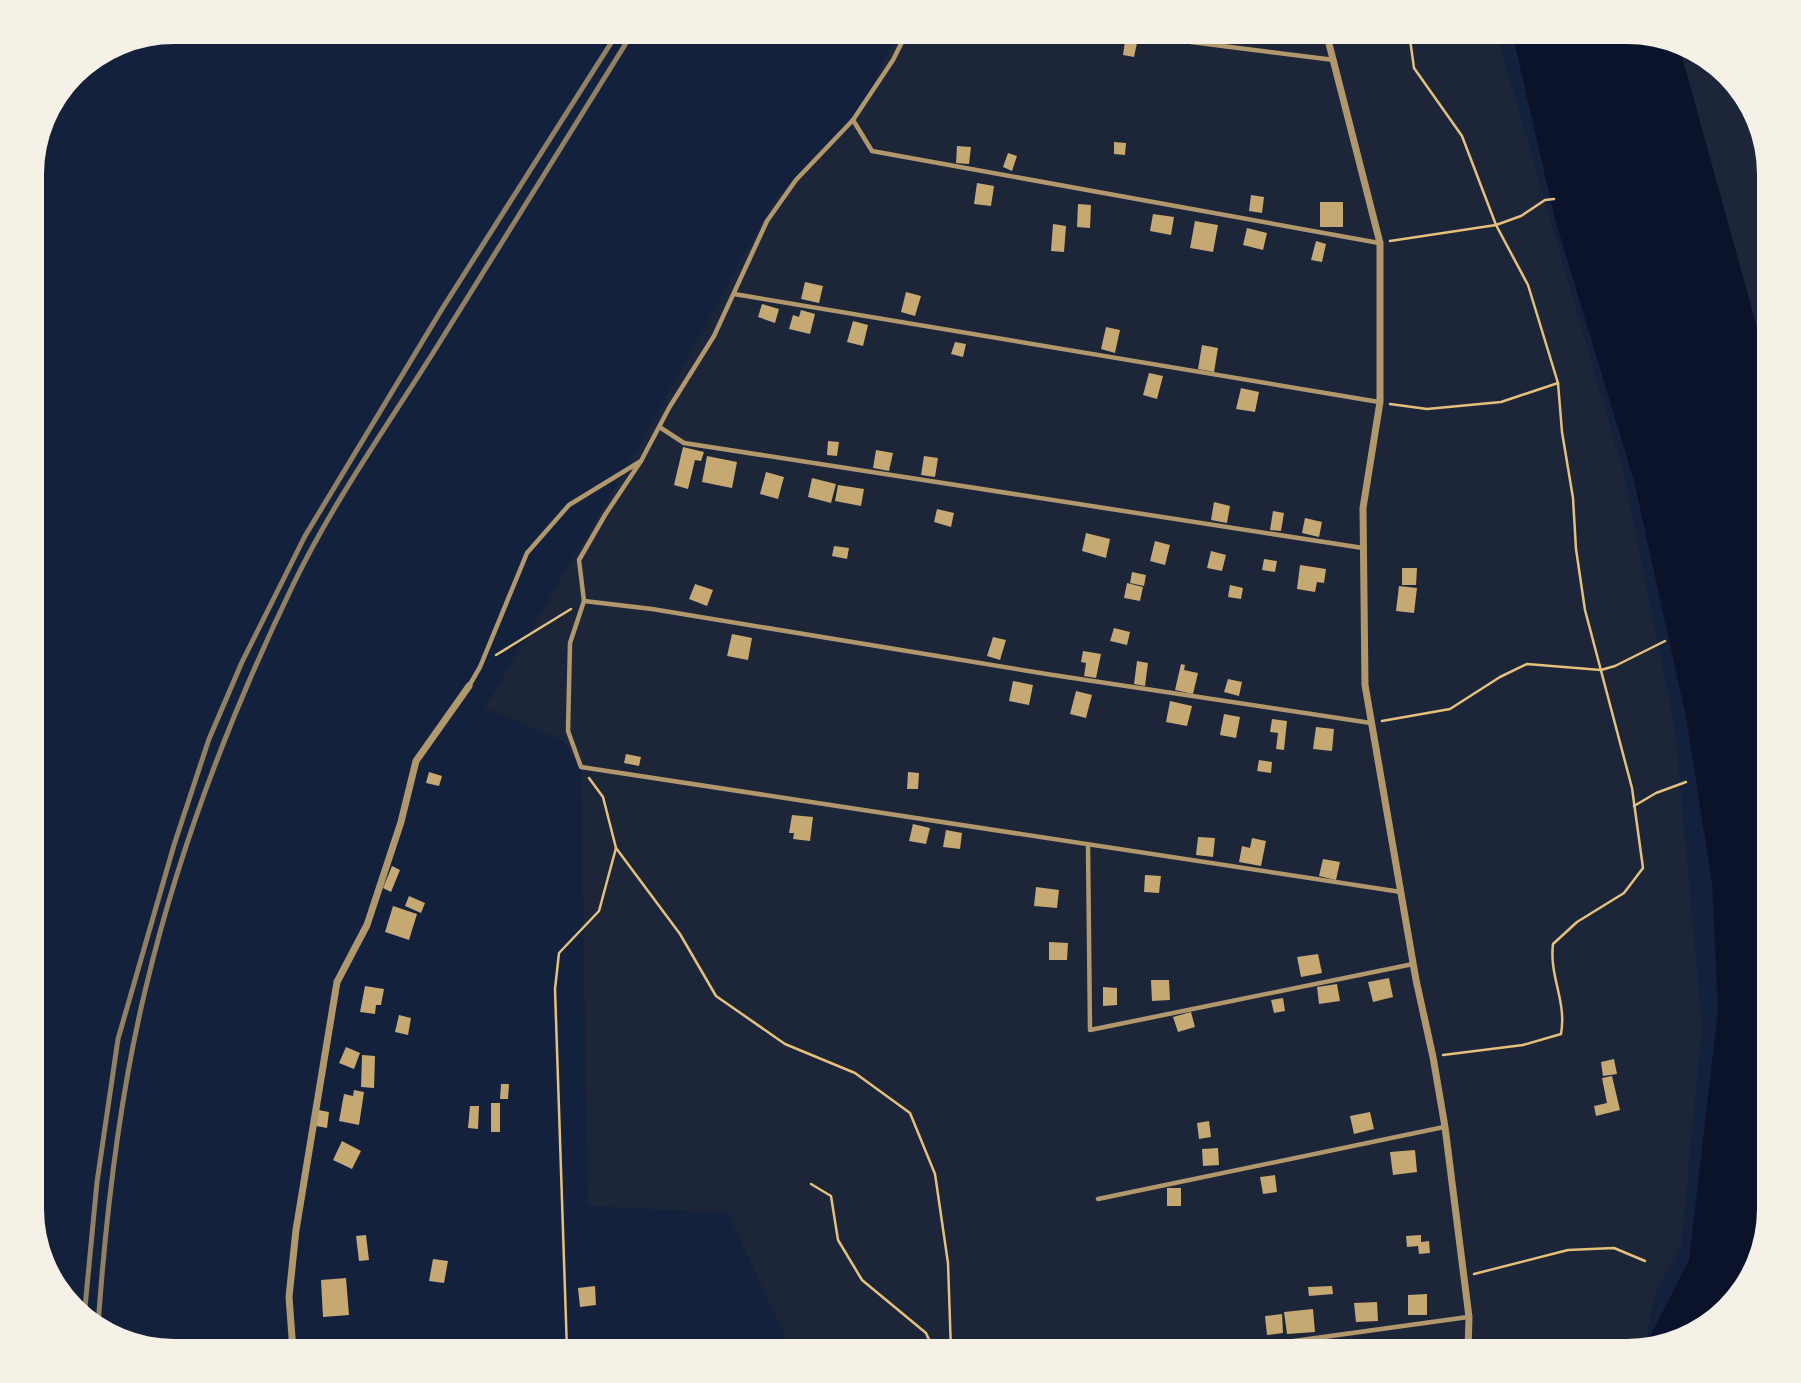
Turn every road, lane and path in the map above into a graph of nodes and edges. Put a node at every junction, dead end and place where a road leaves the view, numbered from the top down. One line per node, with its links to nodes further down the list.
1 (901, 44): 6 (lane)
2 (1208, 44): 5 (lane)
3 (1330, 44): 5 (street)
4 (1411, 44): 8 (path)
5 (1335, 60): 9 (street)
6 (853, 120): 9 (lane); 10 (lane)
7 (1554, 199): 8 (path)
8 (1496, 225): 9 (path); 11 (path)
9 (1380, 243): 12 (street)
10 (734, 294): 12 (lane); 13 (lane)
11 (1558, 383): 12 (path); 19 (path)
12 (1380, 402): 15 (street)
13 (661, 428): 14 (lane); 15 (lane)
14 (641, 461): 16 (lane); 18 (lane)
15 (1363, 548): 21 (street)
16 (584, 601): 18 (path); 21 (lane); 22 (lane)
17 (1665, 641): 19 (path)
18 (481, 664): 20 (lane)
19 (1601, 670): 21 (path); 24 (path)
20 (469, 686): 36 (street)
21 (1371, 723): 27 (street)
22 (581, 767): 25 (lane); 26 (path)
23 (1686, 782): 24 (path)
24 (1634, 806): 29 (path)
25 (1088, 845): 27 (lane); 28 (lane)
26 (616, 848): 37 (path); 39 (path)
27 (1401, 892): 28 (street)
28 (1413, 964): 29 (street)
29 (1433, 1056): 30 (street)
30 (1445, 1127): 32 (lane); 34 (street)
31 (811, 1184): 38 (path)
32 (1098, 1199)
33 (1645, 1261): 34 (path)
34 (1464, 1277): 35 (street)
35 (1469, 1317): 40 (lane); 41 (street)
36 (292, 1339)
37 (568, 1339)
38 (929, 1339)
39 (951, 1339)
40 (1314, 1339)
41 (1468, 1339)

